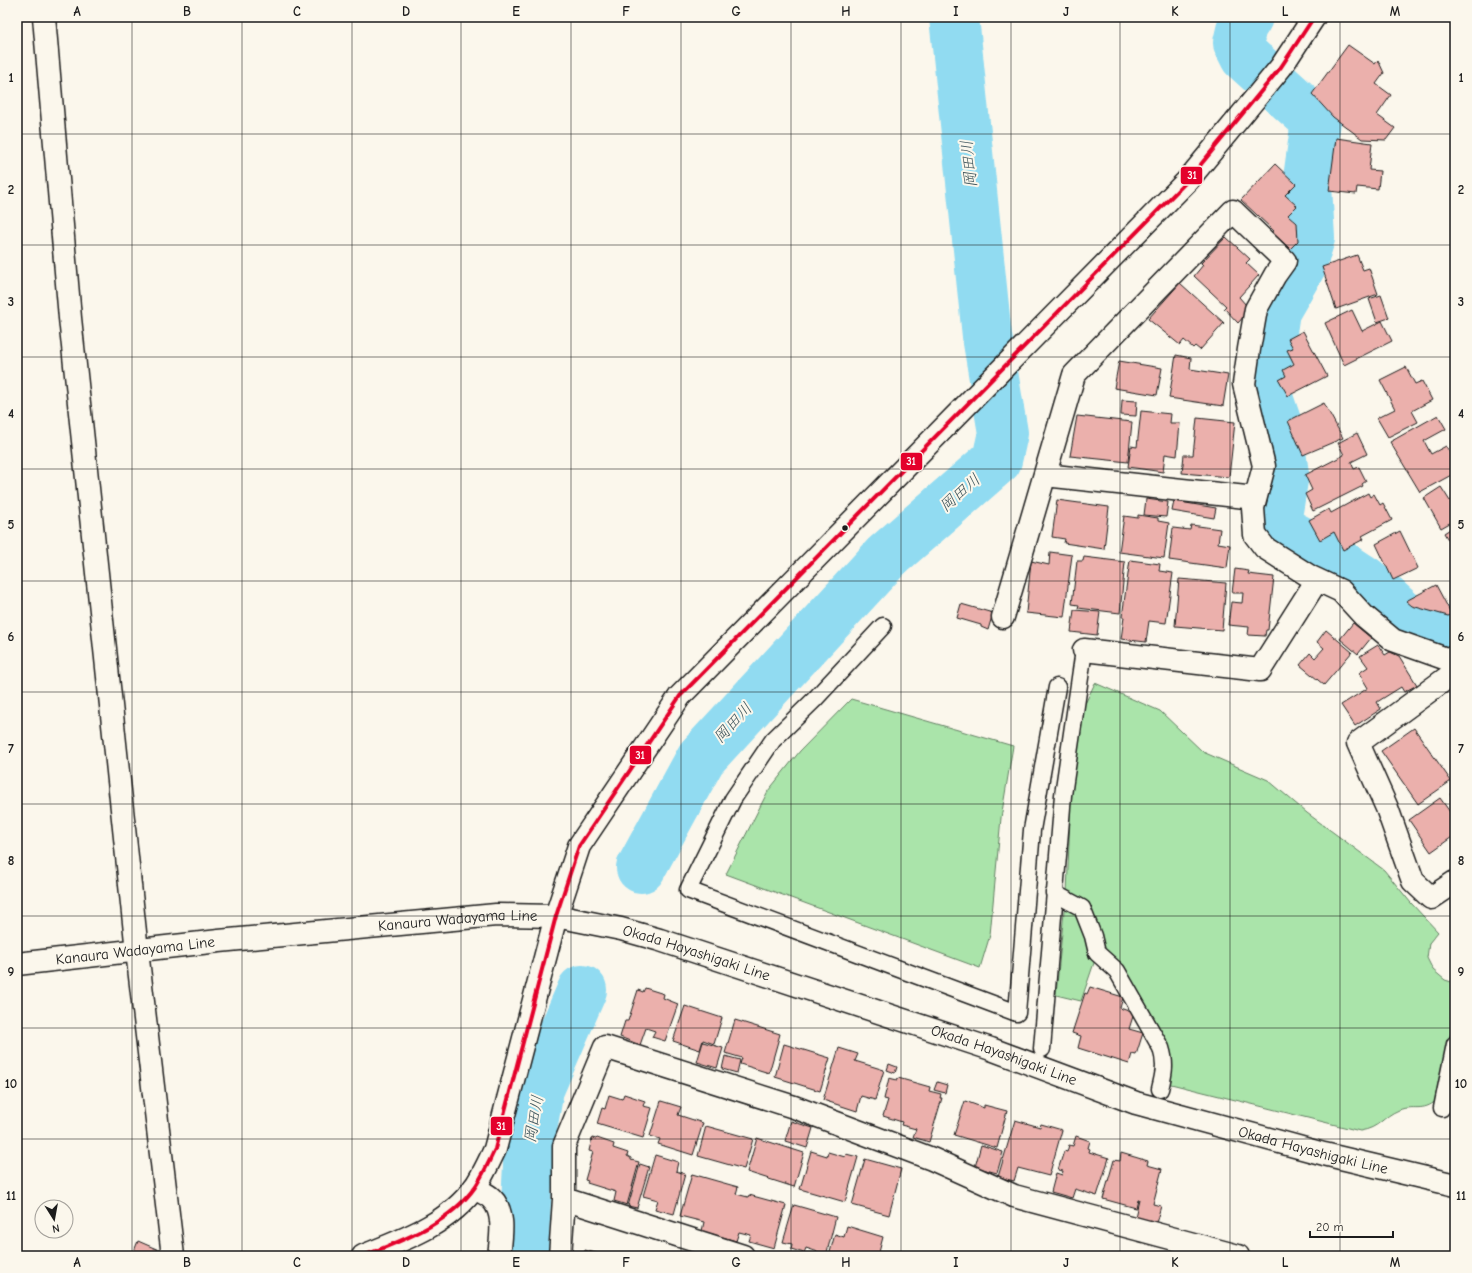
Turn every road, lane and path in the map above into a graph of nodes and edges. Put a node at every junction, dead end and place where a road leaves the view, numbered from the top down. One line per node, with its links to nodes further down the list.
1 (44, 17): 15 (street)
2 (1314, 17): 14 (street, Kanaura Wadayama Line)
3 (1044, 475): 4 (street); 4 (street); 6 (street)
4 (1255, 498): 5 (street)
5 (1317, 580): 8 (street); 9 (street)
6 (1003, 617)
7 (883, 626): 11 (street)
8 (1084, 650): 13 (street)
9 (1455, 662)
10 (1455, 672): 12 (street)
11 (1057, 687)
12 (1455, 882)
13 (1054, 893): 18 (street); 19 (street)
14 (556, 916): 15 (street, Kanaura Wadayama Line); 21 (street, Okada Hayashigaki Line); 22 (street)
15 (137, 951): 16 (street, Kanaura Wadayama Line); 24 (street)
16 (17, 964)
17 (1455, 1044): 20 (street)
18 (1042, 1049)
19 (1160, 1089)
20 (1442, 1108)
21 (1455, 1185)
22 (474, 1188): 25 (street); 26 (street)
23 (564, 1199): 27 (street); 28 (street); 29 (street)
24 (173, 1256)
25 (363, 1256)
26 (499, 1256)
27 (560, 1256)
28 (743, 1256)
29 (1238, 1256)

